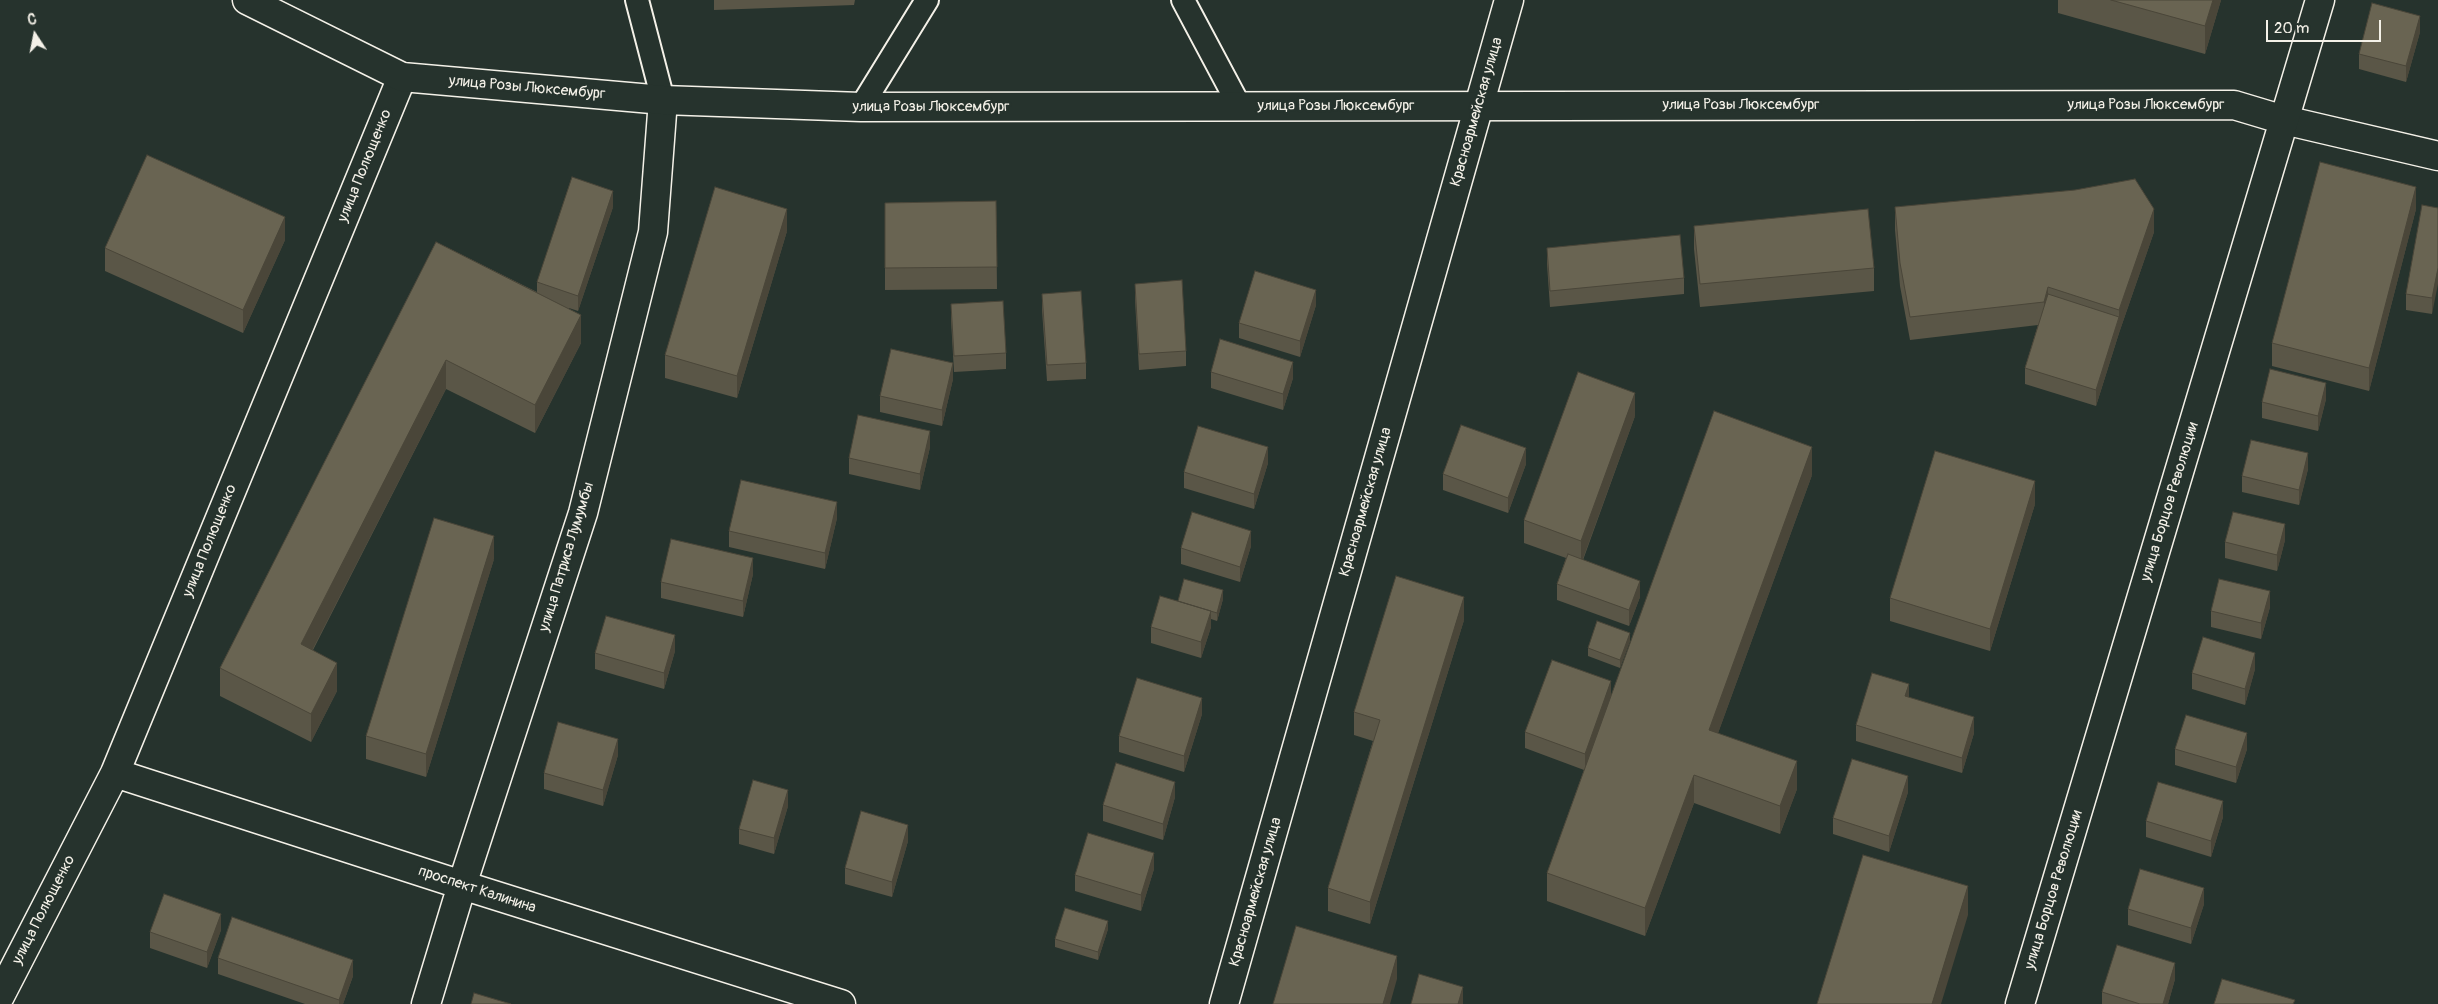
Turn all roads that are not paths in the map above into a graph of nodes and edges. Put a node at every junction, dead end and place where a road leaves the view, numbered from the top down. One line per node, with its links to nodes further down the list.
1 (247, 0): 7 (street, улица Розы Люксембург)
2 (637, 0): 8 (lane)
3 (927, 0): 10 (lane)
4 (1182, 0): 11 (lane)
5 (1509, 0): 9 (street, Красноармейская улица)
6 (2320, 0): 12 (street, улица Борцов Революции)
7 (402, 77): 8 (street, улица Розы Люксембург); 14 (street, улица Полющенко)
8 (663, 100): 10 (street, улица Розы Люксембург); 15 (street, улица Патриса Лумумбы)
9 (1478, 105): 11 (street, улица Розы Люксембург); 12 (street, улица Розы Люксембург); 19 (street, Красноармейская улица)
10 (861, 107): 11 (street, улица Розы Люксембург)
11 (1240, 107)
12 (2284, 120): 13 (street, улица Розы Люксембург); 20 (street, улица Борцов Революции)
13 (2438, 156)
14 (114, 772): 15 (street, проспект Калинина); 16 (street, улица Полющенко)
15 (462, 885): 17 (street, улица Патриса Лумумбы); 18 (street, проспект Калинина)
16 (0, 996)
17 (426, 1004)
18 (841, 1004)
19 (1224, 1004)
20 (2020, 1004)

